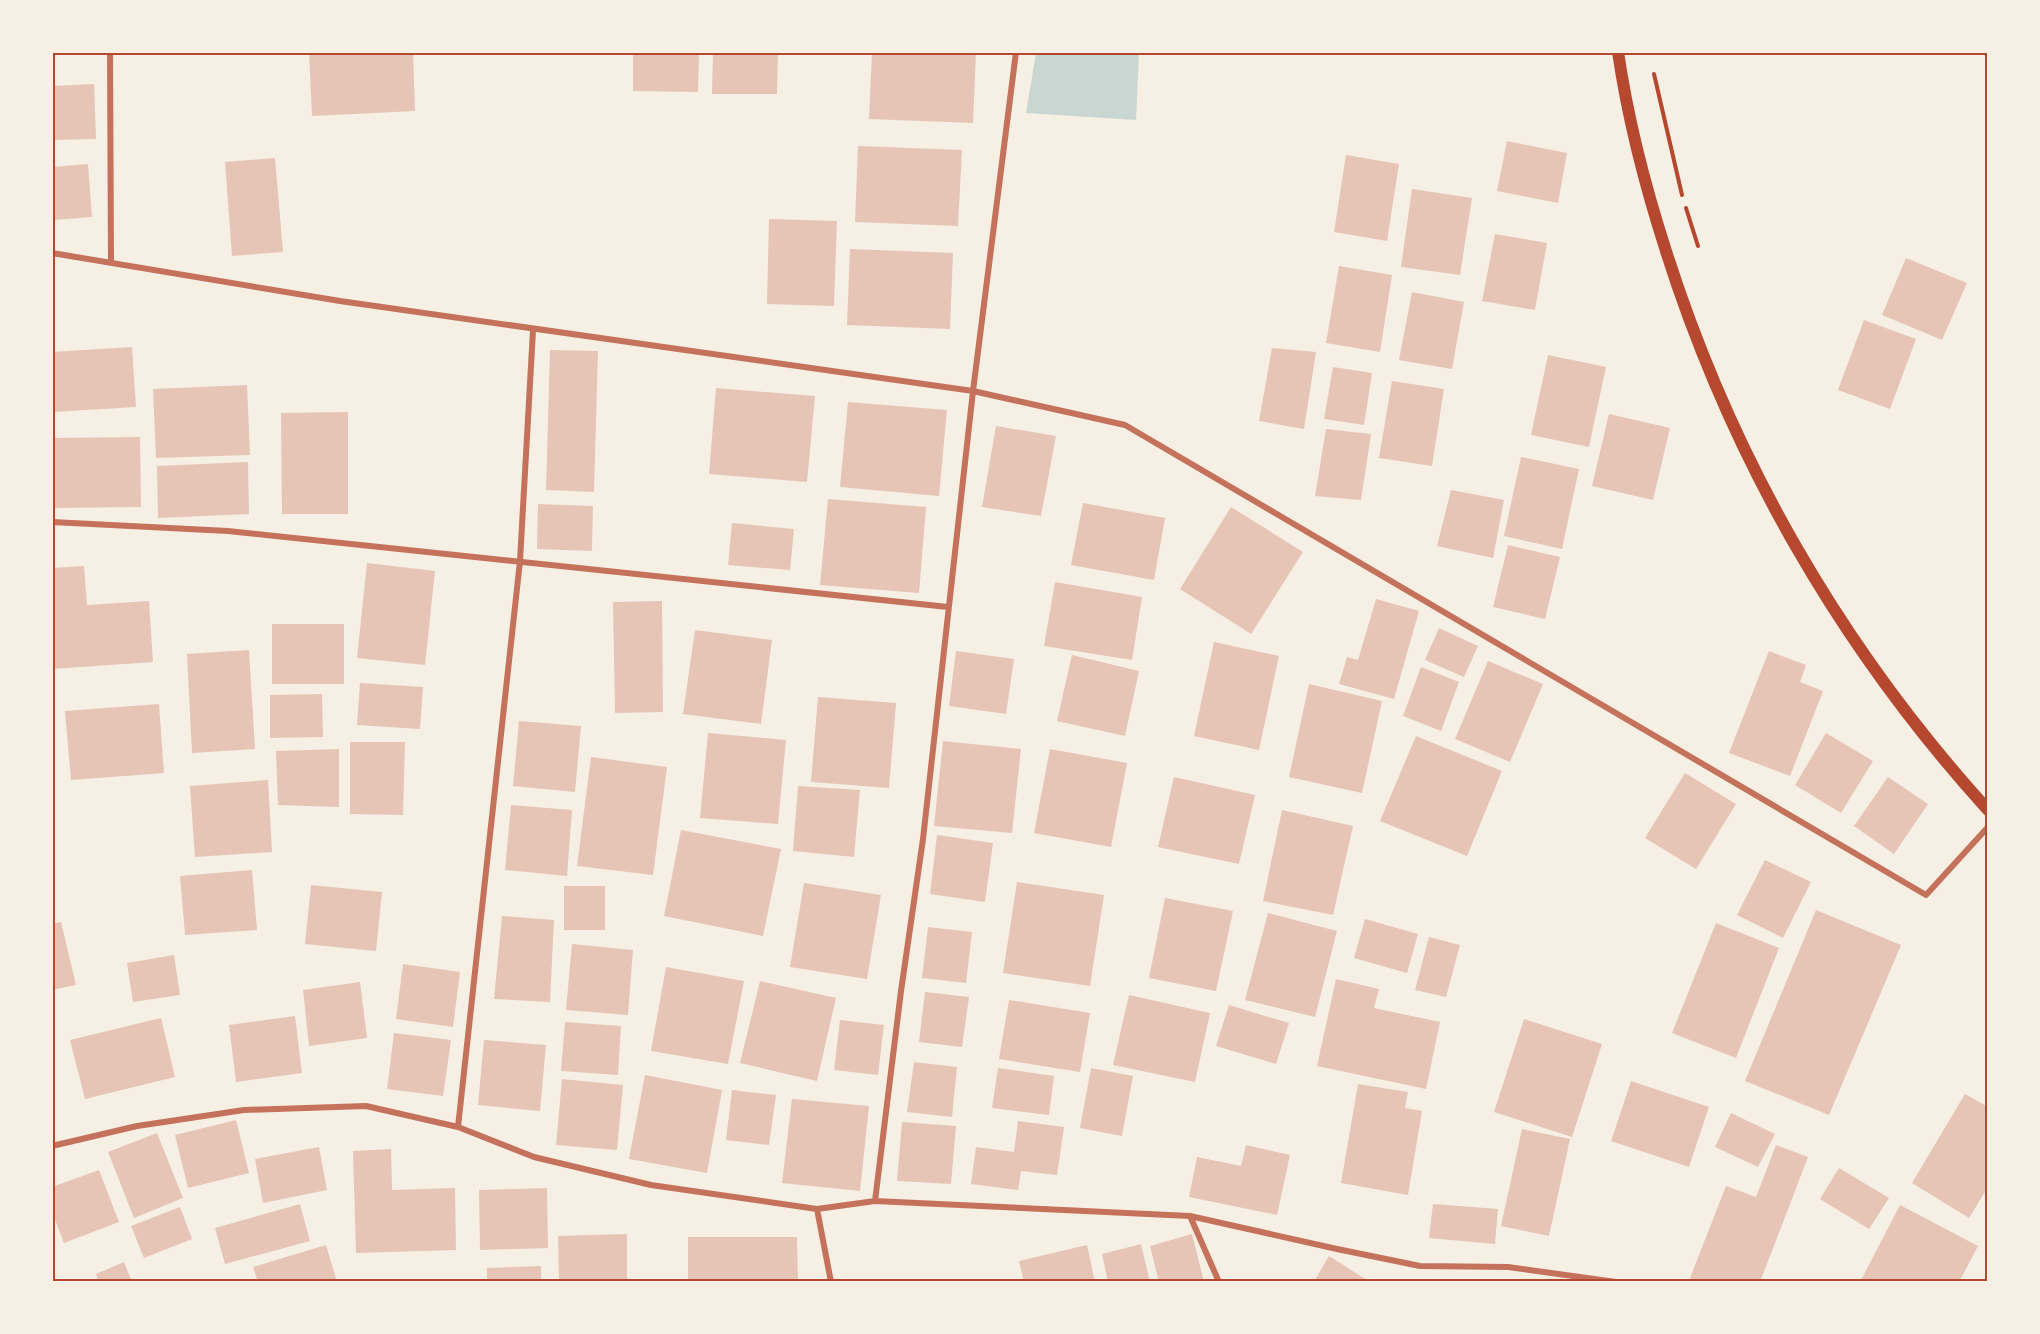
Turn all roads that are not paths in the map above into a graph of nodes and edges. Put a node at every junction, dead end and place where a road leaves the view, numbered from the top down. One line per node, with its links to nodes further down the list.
1 (110, 52): 5 (street)
2 (1016, 52): 7 (street)
3 (1618, 52): 11 (main road)
4 (52, 253): 5 (street)
5 (111, 263): 6 (street)
6 (533, 330): 7 (street); 9 (street)
7 (973, 391): 10 (street); 12 (street)
8 (52, 522): 9 (street)
9 (520, 561): 10 (street); 13 (street)
10 (948, 607): 15 (street)
11 (1988, 810)
12 (1988, 827)
13 (458, 1127): 14 (street); 16 (street)
14 (52, 1146)
15 (875, 1201): 16 (street); 17 (street)
16 (817, 1209): 18 (street)
17 (1190, 1216): 19 (street); 20 (street)
18 (831, 1281)
19 (1219, 1281)
20 (1616, 1281)

